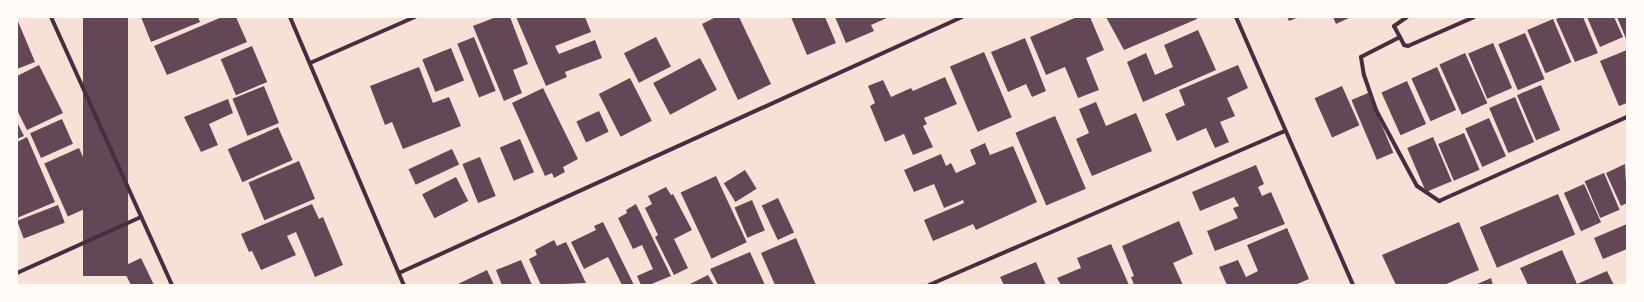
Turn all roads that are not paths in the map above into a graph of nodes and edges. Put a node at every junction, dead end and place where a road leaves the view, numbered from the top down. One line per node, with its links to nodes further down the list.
1 (51, 17): 12 (street)
2 (290, 17): 9 (street)
3 (415, 17): 9 (street)
4 (962, 17): 14 (street)
5 (1236, 17): 11 (street)
6 (1407, 17): 8 (street)
7 (1474, 17): 8 (street)
8 (1400, 37): 10 (street)
9 (310, 63): 14 (street)
10 (1627, 118)
11 (1285, 131): 17 (street); 18 (street)
12 (141, 217): 13 (street); 15 (street)
13 (17, 273)
14 (399, 273): 16 (street)
15 (172, 285)
16 (404, 285)
17 (929, 285)
18 (1353, 285)

